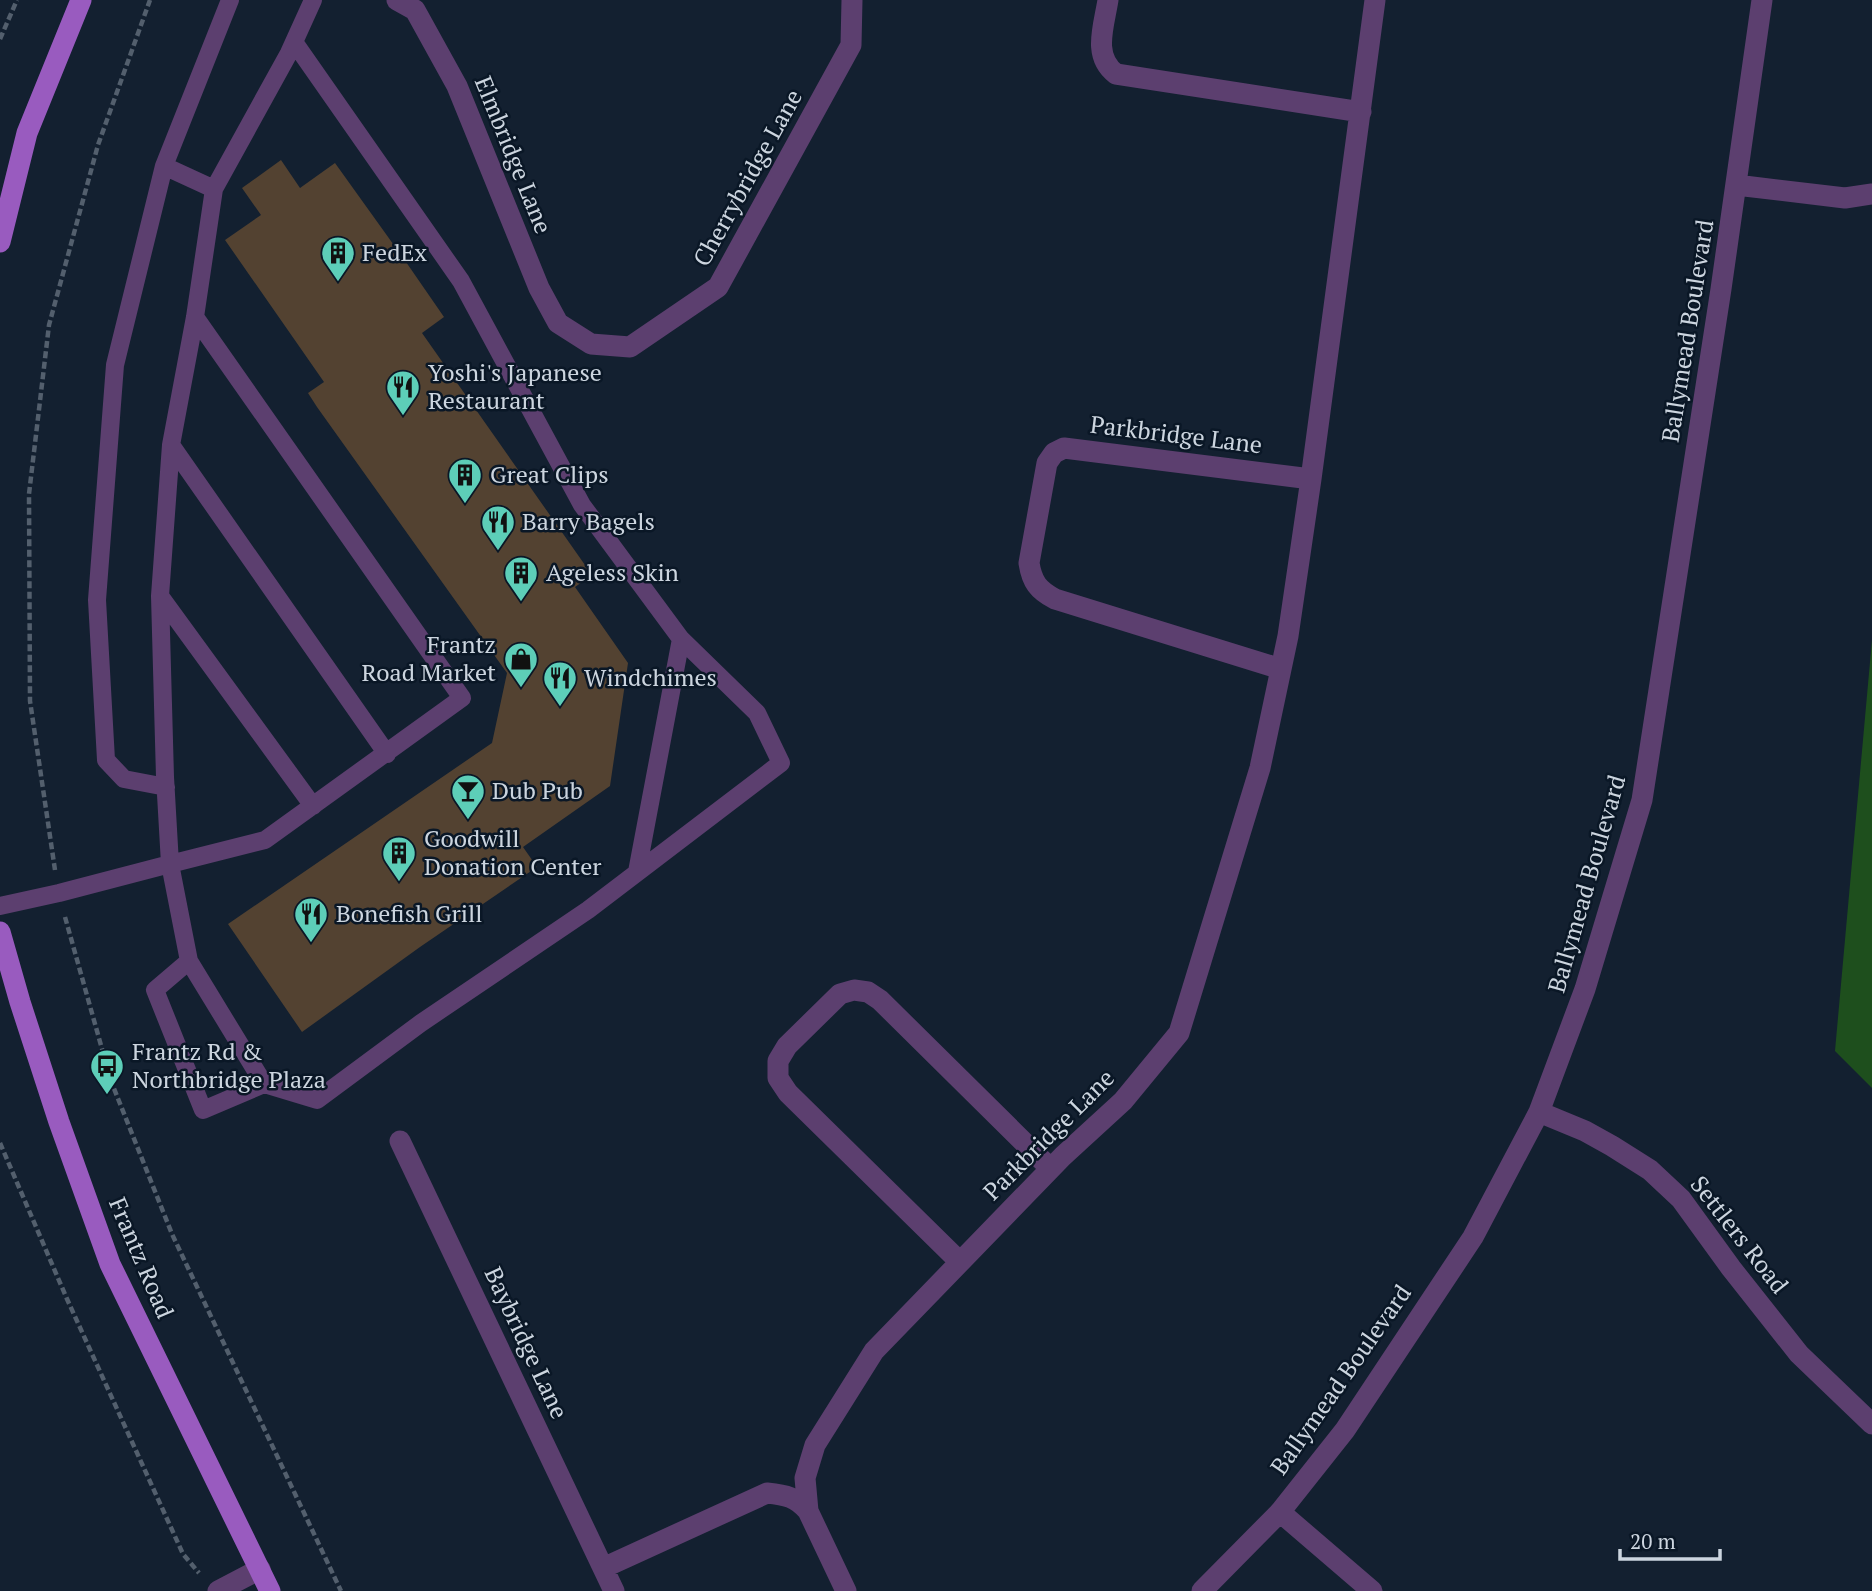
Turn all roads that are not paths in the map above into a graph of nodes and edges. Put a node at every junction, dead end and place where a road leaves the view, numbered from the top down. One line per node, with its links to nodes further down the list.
1 (80, 0): 15 (main road)
2 (230, 0): 11 (lane)
3 (313, 0): 9 (lane)
4 (852, 0): 17 (street, Cherrybridge Lane)
5 (1108, 0): 10 (street)
6 (1375, 0): 10 (street, Parkbridge Lane)
7 (1762, 0): 12 (street, Ballymead Boulevard)
8 (411, 3): 17 (street, Elmbridge Lane)
9 (294, 42): 13 (lane); 21 (lane)
10 (1361, 112): 19 (street, Parkbridge Lane)
11 (164, 166): 13 (lane); 24 (lane)
12 (1736, 185): 14 (street); 32 (street, Ballymead Boulevard)
13 (214, 189): 16 (lane)
14 (1872, 194)
15 (0, 242)
16 (195, 317): 18 (lane); 23 (lane)
17 (558, 323)
18 (171, 445): 20 (lane); 23 (lane)
19 (1311, 479): 22 (street, Parkbridge Lane); 22 (street, Parkbridge Lane)
20 (160, 596): 24 (lane); 25 (lane)
21 (681, 639): 27 (lane); 27 (lane)
22 (1281, 669): 34 (street, Parkbridge Lane)
23 (387, 754): 25 (lane)
24 (166, 787): 26 (lane)
25 (313, 806): 26 (lane)
26 (170, 864): 28 (lane); 30 (lane)
27 (637, 872): 31 (lane)
28 (0, 906)
29 (0, 932): 40 (main road, Frantz Road)
30 (189, 961): 31 (lane); 31 (lane)
31 (264, 1084)
32 (1539, 1112): 36 (street, Settlers Road); 38 (street, Ballymead Boulevard)
33 (400, 1141): 39 (street, Baybridge Lane)
34 (1050, 1168): 35 (street, Parkbridge Lane); 35 (street)
35 (960, 1262): 37 (street, Parkbridge Lane)
36 (1872, 1424)
37 (808, 1511): 39 (street); 44 (street, Parkbridge Lane)
38 (1280, 1512): 45 (street, Ballymead Boulevard); 46 (street)
39 (604, 1568): 43 (street, Baybridge Lane)
40 (260, 1569): 41 (street); 42 (main road, Frantz Road)
41 (213, 1586)
42 (270, 1591)
43 (614, 1591)
44 (846, 1591)
45 (1202, 1591)
46 (1372, 1591)

